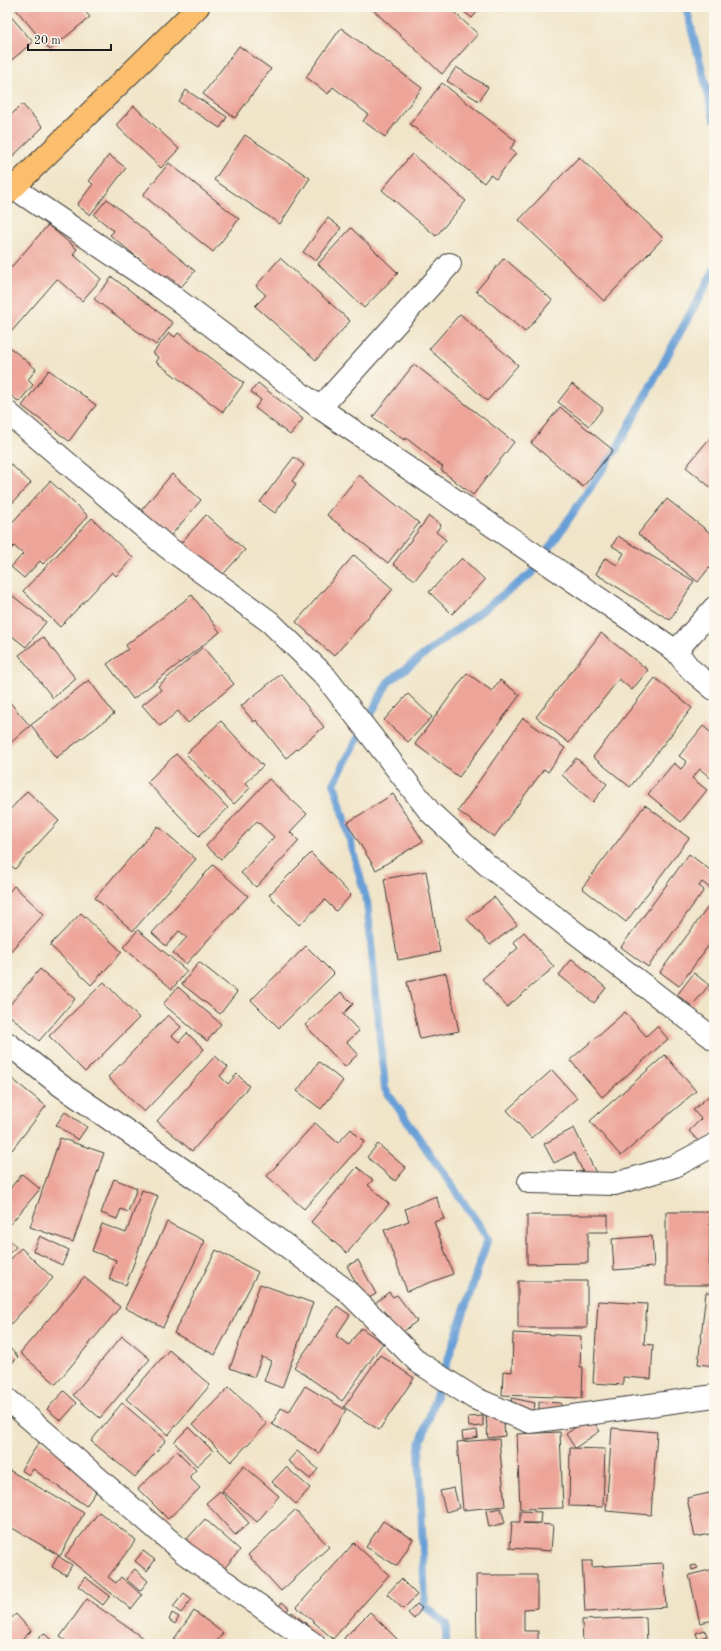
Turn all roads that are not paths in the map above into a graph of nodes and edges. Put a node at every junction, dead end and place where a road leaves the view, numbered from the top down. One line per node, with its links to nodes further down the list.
1 (198, 7): 2 (main road)
2 (9, 188): 4 (street)
3 (450, 264): 4 (street)
4 (320, 408): 7 (street)
5 (7, 412): 9 (street)
6 (714, 608): 7 (street)
7 (676, 652): 8 (street)
8 (714, 689)
9 (714, 1039)
10 (7, 1043): 13 (street)
11 (714, 1145): 12 (street)
12 (529, 1182)
13 (714, 1396)
14 (11, 1409): 15 (street)
15 (314, 1644)

